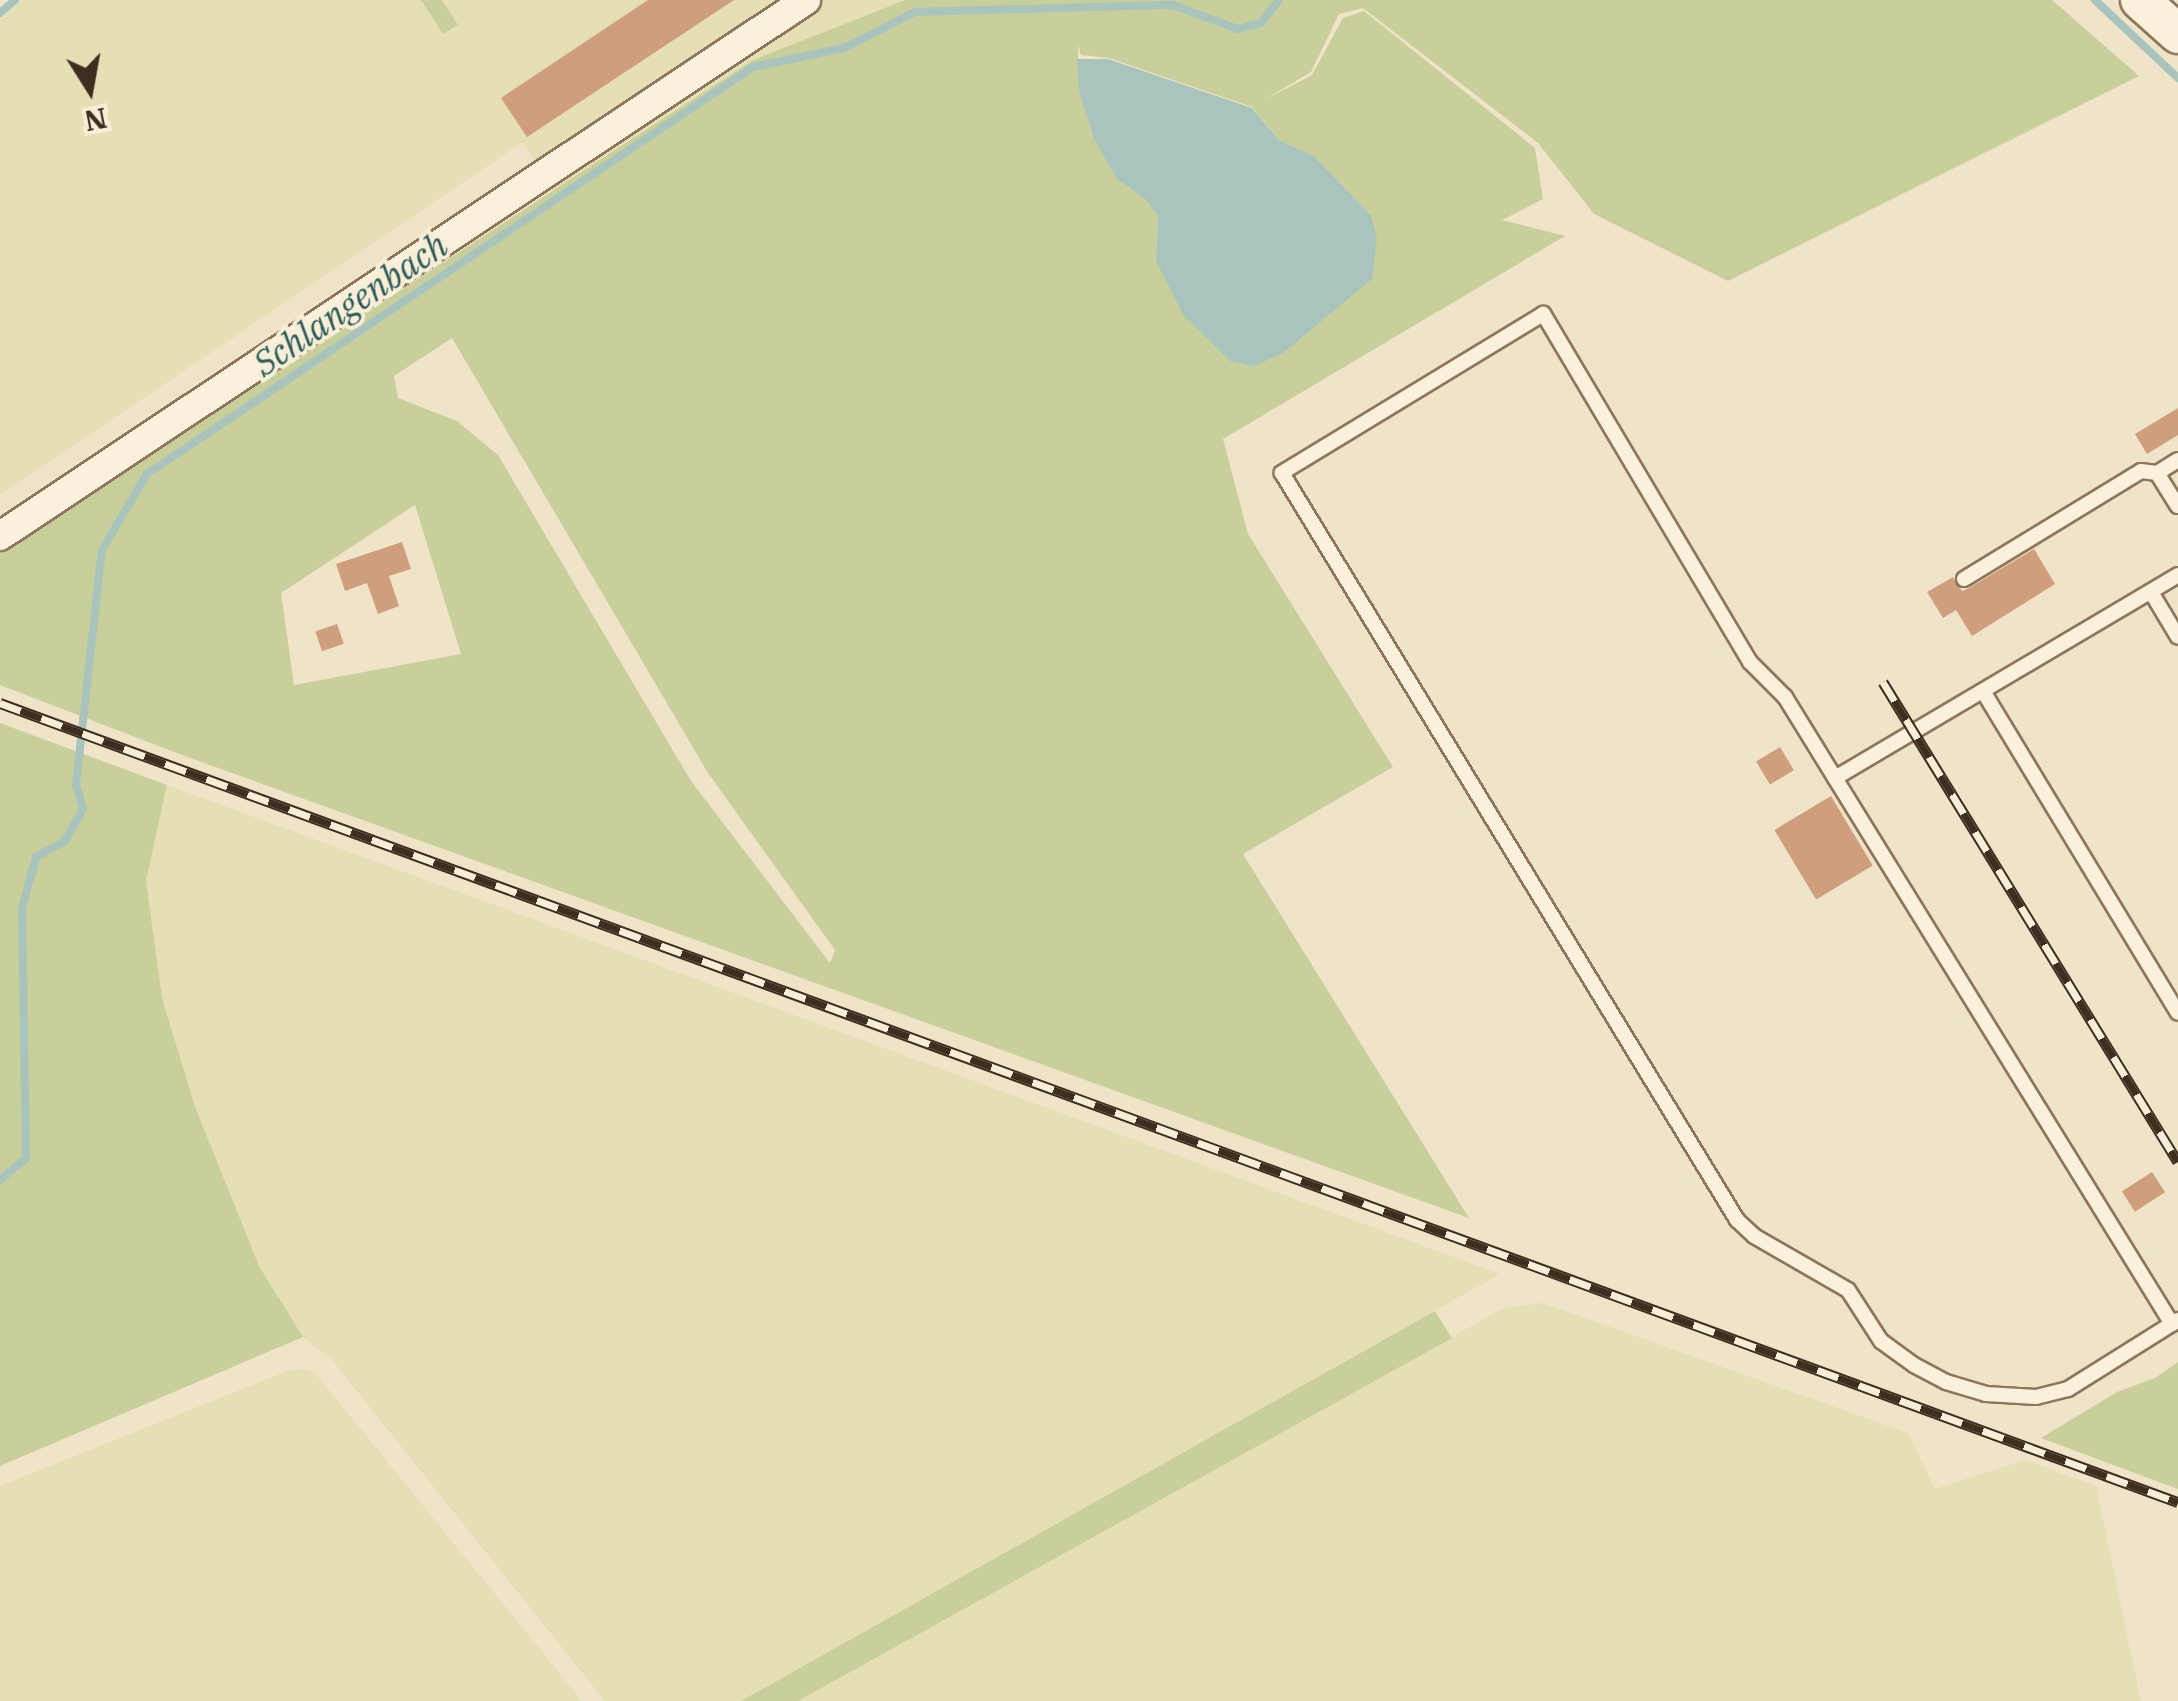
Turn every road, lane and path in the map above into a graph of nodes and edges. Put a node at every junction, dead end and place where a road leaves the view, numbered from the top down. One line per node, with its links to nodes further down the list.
1 (806, 0): 7 (street)
2 (2140, 0): 3 (main road)
3 (2178, 34)
4 (2178, 460): 5 (lane)
5 (2157, 473): 6 (lane); 9 (lane)
6 (2178, 506)
7 (0, 536)
8 (2178, 575): 10 (lane)
9 (1964, 579)
10 (2151, 592): 11 (lane); 12 (lane)
11 (2178, 637)
12 (1983, 691): 13 (lane); 14 (lane)
13 (1836, 778): 15 (lane); 15 (lane)
14 (2178, 1013)
15 (2175, 1322)

